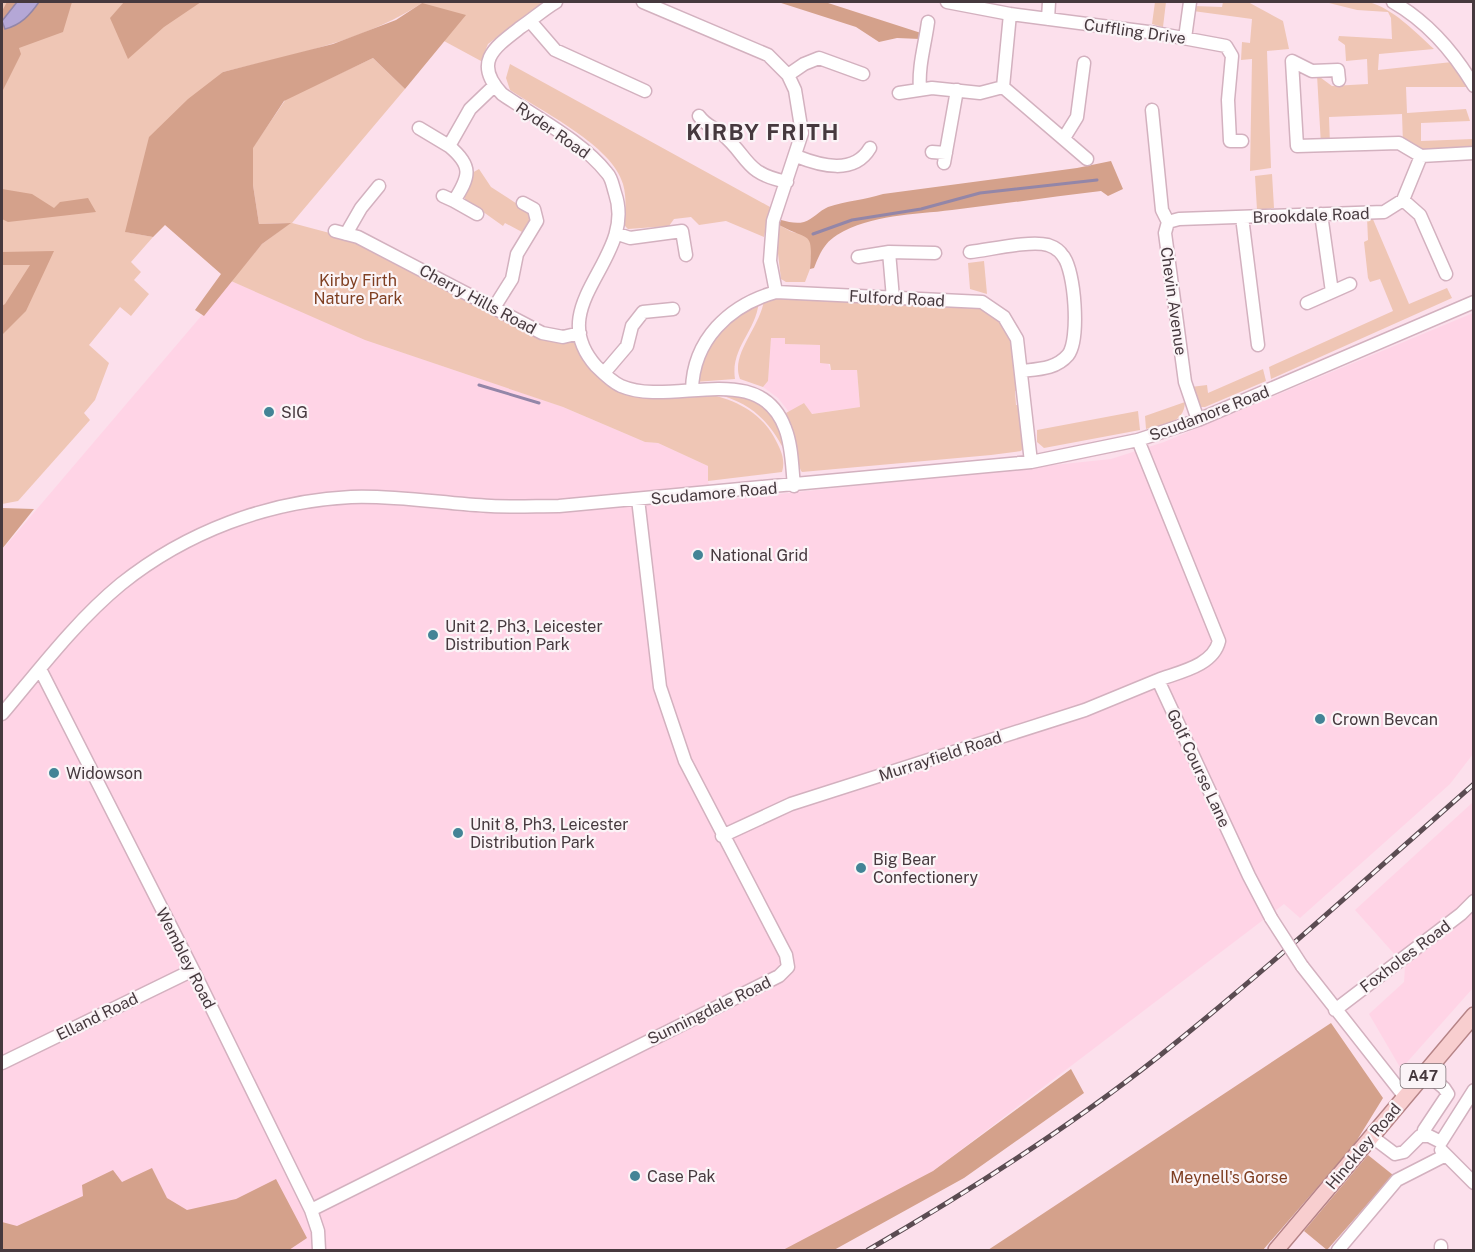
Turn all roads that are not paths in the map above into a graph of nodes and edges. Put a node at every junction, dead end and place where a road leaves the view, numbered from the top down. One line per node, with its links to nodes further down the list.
1 (556, 2): 9 (street)
2 (643, 2): 14 (street)
3 (947, 2): 7 (street, Cuffling Drive)
4 (1049, 2): 8 (street)
5 (1190, 2): 11 (street)
6 (1394, 2): 17 (street)
7 (1011, 14): 8 (street, Cuffling Drive); 18 (street)
8 (1048, 19): 11 (street, Cuffling Drive)
9 (530, 21): 16 (street); 21 (street)
10 (928, 22): 19 (street)
11 (1185, 38): 27 (street, Cuffling Drive)
12 (1084, 63): 26 (street)
13 (863, 74): 14 (street)
14 (788, 75): 32 (street)
15 (1339, 80): 33 (street)
16 (494, 86): 28 (street); 43 (street, Ryder Road)
17 (1473, 86)
18 (1003, 87): 20 (street); 26 (street)
19 (920, 90): 20 (street); 22 (street)
20 (957, 90): 30 (street)
21 (645, 91)
22 (899, 93)
23 (1152, 110): 42 (street, Chevin Avenue)
24 (701, 124): 35 (street)
25 (419, 128): 28 (street)
26 (1064, 138): 34 (street)
27 (1236, 141)
28 (449, 146): 39 (street)
29 (870, 148): 32 (street)
30 (932, 152)
31 (1473, 153): 33 (street)
32 (796, 156): 35 (street)
33 (1421, 156): 37 (street)
34 (1087, 159)
35 (787, 182): 51 (street)
36 (379, 186): 56 (street, Cherry Hills Road)
37 (1403, 200): 40 (street, Brookdale Road); 49 (street)
38 (524, 202): 56 (street)
39 (477, 214)
40 (1322, 214): 41 (street, Brookdale Road); 52 (street)
41 (1242, 217): 42 (street, Brookdale Road); 59 (street)
42 (1168, 222): 63 (street, Chevin Avenue)
43 (618, 234): 46 (street); 58 (street, Ryder Road)
44 (889, 252): 45 (street); 48 (street); 53 (street)
45 (935, 253)
46 (686, 255)
47 (975, 255): 60 (street)
48 (858, 257)
49 (1446, 274)
50 (1350, 284): 52 (street)
51 (776, 292): 53 (street, Fulford Road); 62 (street, Fulford Road)
52 (1332, 292): 55 (street)
53 (893, 298): 60 (street, Fulford Road)
54 (1473, 302): 63 (street, Scudamore Road)
55 (1307, 303)
56 (495, 306): 58 (street, Cherry Hills Road)
57 (673, 309): 61 (street)
58 (580, 333): 61 (street, Ryder Road)
59 (1258, 345)
60 (1021, 371): 65 (street, Fulford Road)
61 (604, 373): 62 (street, Ryder Road)
62 (692, 390): 66 (street, Ryder Road)
63 (1198, 420): 64 (street, Scudamore Road)
64 (1138, 440): 65 (street, Scudamore Road); 69 (street)
65 (1031, 462): 66 (street, Scudamore Road)
66 (794, 486): 67 (street, Scudamore Road)
67 (638, 499): 68 (street, Scudamore Road); 71 (street, Sunningdale Road)
68 (40, 669): 70 (street, Scudamore Road); 73 (street, Wembley Road)
69 (1158, 680): 71 (street, Murrayfield Road); 74 (street, Golf Course Lane, bridge)
70 (2, 714)
71 (722, 836): 85 (street, Sunningdale Road)
72 (1473, 901): 74 (street, Foxholes Road)
73 (193, 970): 76 (street, Elland Road); 85 (street, Wembley Road)
74 (1335, 1010): 79 (street, Golf Course Lane)
75 (1473, 1015): 77 (main road, Hinckley Road / A47)
76 (2, 1063)
77 (1426, 1073): 79 (main road, Hinckley Road / A47); 81 (street)
78 (1473, 1090): 82 (street)
79 (1405, 1097): 80 (main road, Hinckley Road / A47)
80 (1371, 1136): 81 (street); 87 (main road, Hinckley Road / A47)
81 (1424, 1136): 82 (street)
82 (1441, 1142): 83 (street)
83 (1446, 1155): 84 (street); 88 (street)
84 (1473, 1183)
85 (311, 1210): 86 (street, Wembley Road)
86 (320, 1251)
87 (1276, 1251)
88 (1338, 1251)

